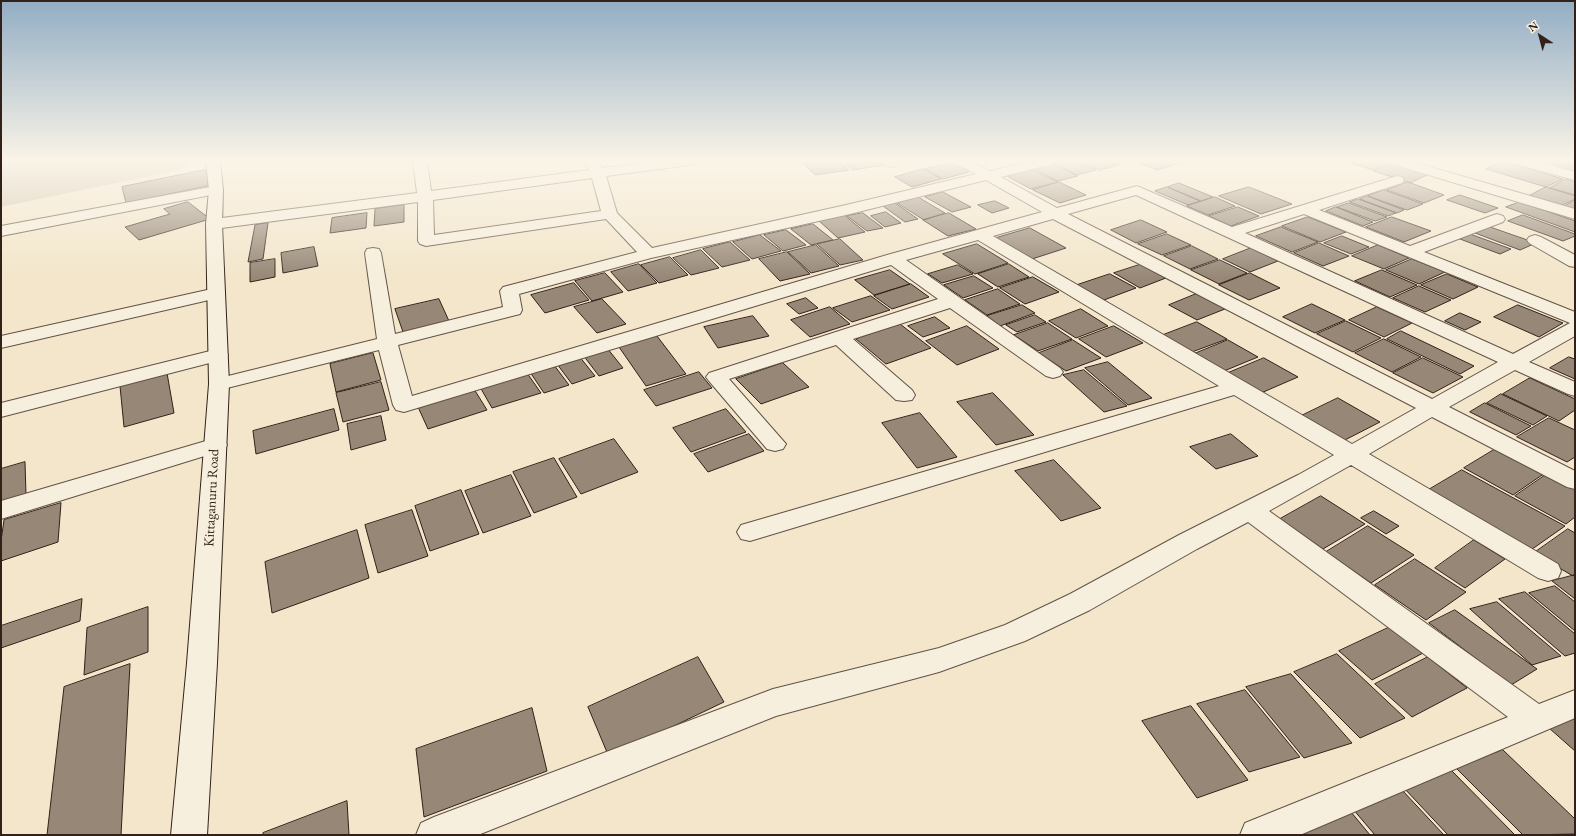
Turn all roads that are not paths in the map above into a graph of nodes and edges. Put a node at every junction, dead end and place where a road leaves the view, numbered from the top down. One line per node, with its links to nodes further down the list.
1 (158, 200): 18 (street)
2 (215, 200): 17 (street, Kittaganuru Road)
3 (401, 200): 17 (street)
4 (425, 200): 13 (street)
5 (605, 200): 13 (street)
6 (887, 200): 24 (street)
7 (1032, 200): 14 (street)
8 (1103, 200): 14 (street)
9 (1159, 200): 19 (street)
10 (1333, 200): 12 (street)
11 (1529, 200): 15 (street)
12 (1304, 209): 19 (street); 22 (street)
13 (610, 214): 24 (street)
14 (1056, 214): 20 (street); 41 (street)
15 (1575, 214)
16 (1497, 219): 22 (street)
17 (214, 224): 27 (street, Kittaganuru Road)
18 (1, 231)
19 (1230, 233): 35 (street)
20 (979, 234): 25 (street); 38 (street)
21 (1536, 240): 26 (street)
22 (1409, 252): 29 (street)
23 (373, 253): 33 (street)
24 (648, 254): 33 (street)
25 (893, 259): 28 (street); 33 (street)
26 (1575, 262)
27 (216, 293): 32 (street); 34 (street, Kittaganuru Road)
28 (952, 301): 31 (street); 36 (street)
29 (1575, 319)
30 (1575, 328): 35 (street)
31 (839, 337): 40 (street); 43 (street)
32 (1, 342)
33 (387, 342): 37 (street)
34 (218, 355): 37 (street, Kittaganuru Road); 42 (street)
35 (1514, 362): 39 (street); 41 (street)
36 (1053, 372)
37 (219, 384): 44 (street, Kittaganuru Road)
38 (1237, 387): 45 (street); 49 (street)
39 (1575, 390)
40 (904, 395)
41 (1433, 407): 45 (street); 46 (street)
42 (1, 410)
43 (776, 444)
44 (216, 445): 47 (street); 53 (street, Kittaganuru Road)
45 (1351, 454): 48 (street); 50 (street)
46 (1575, 481)
47 (1, 510)
48 (1250, 510): 52 (street); 54 (street)
49 (750, 532)
50 (1548, 571)
51 (1575, 704): 52 (street)
52 (1536, 720): 55 (street)
53 (189, 835)
54 (434, 835)
55 (1258, 835)

